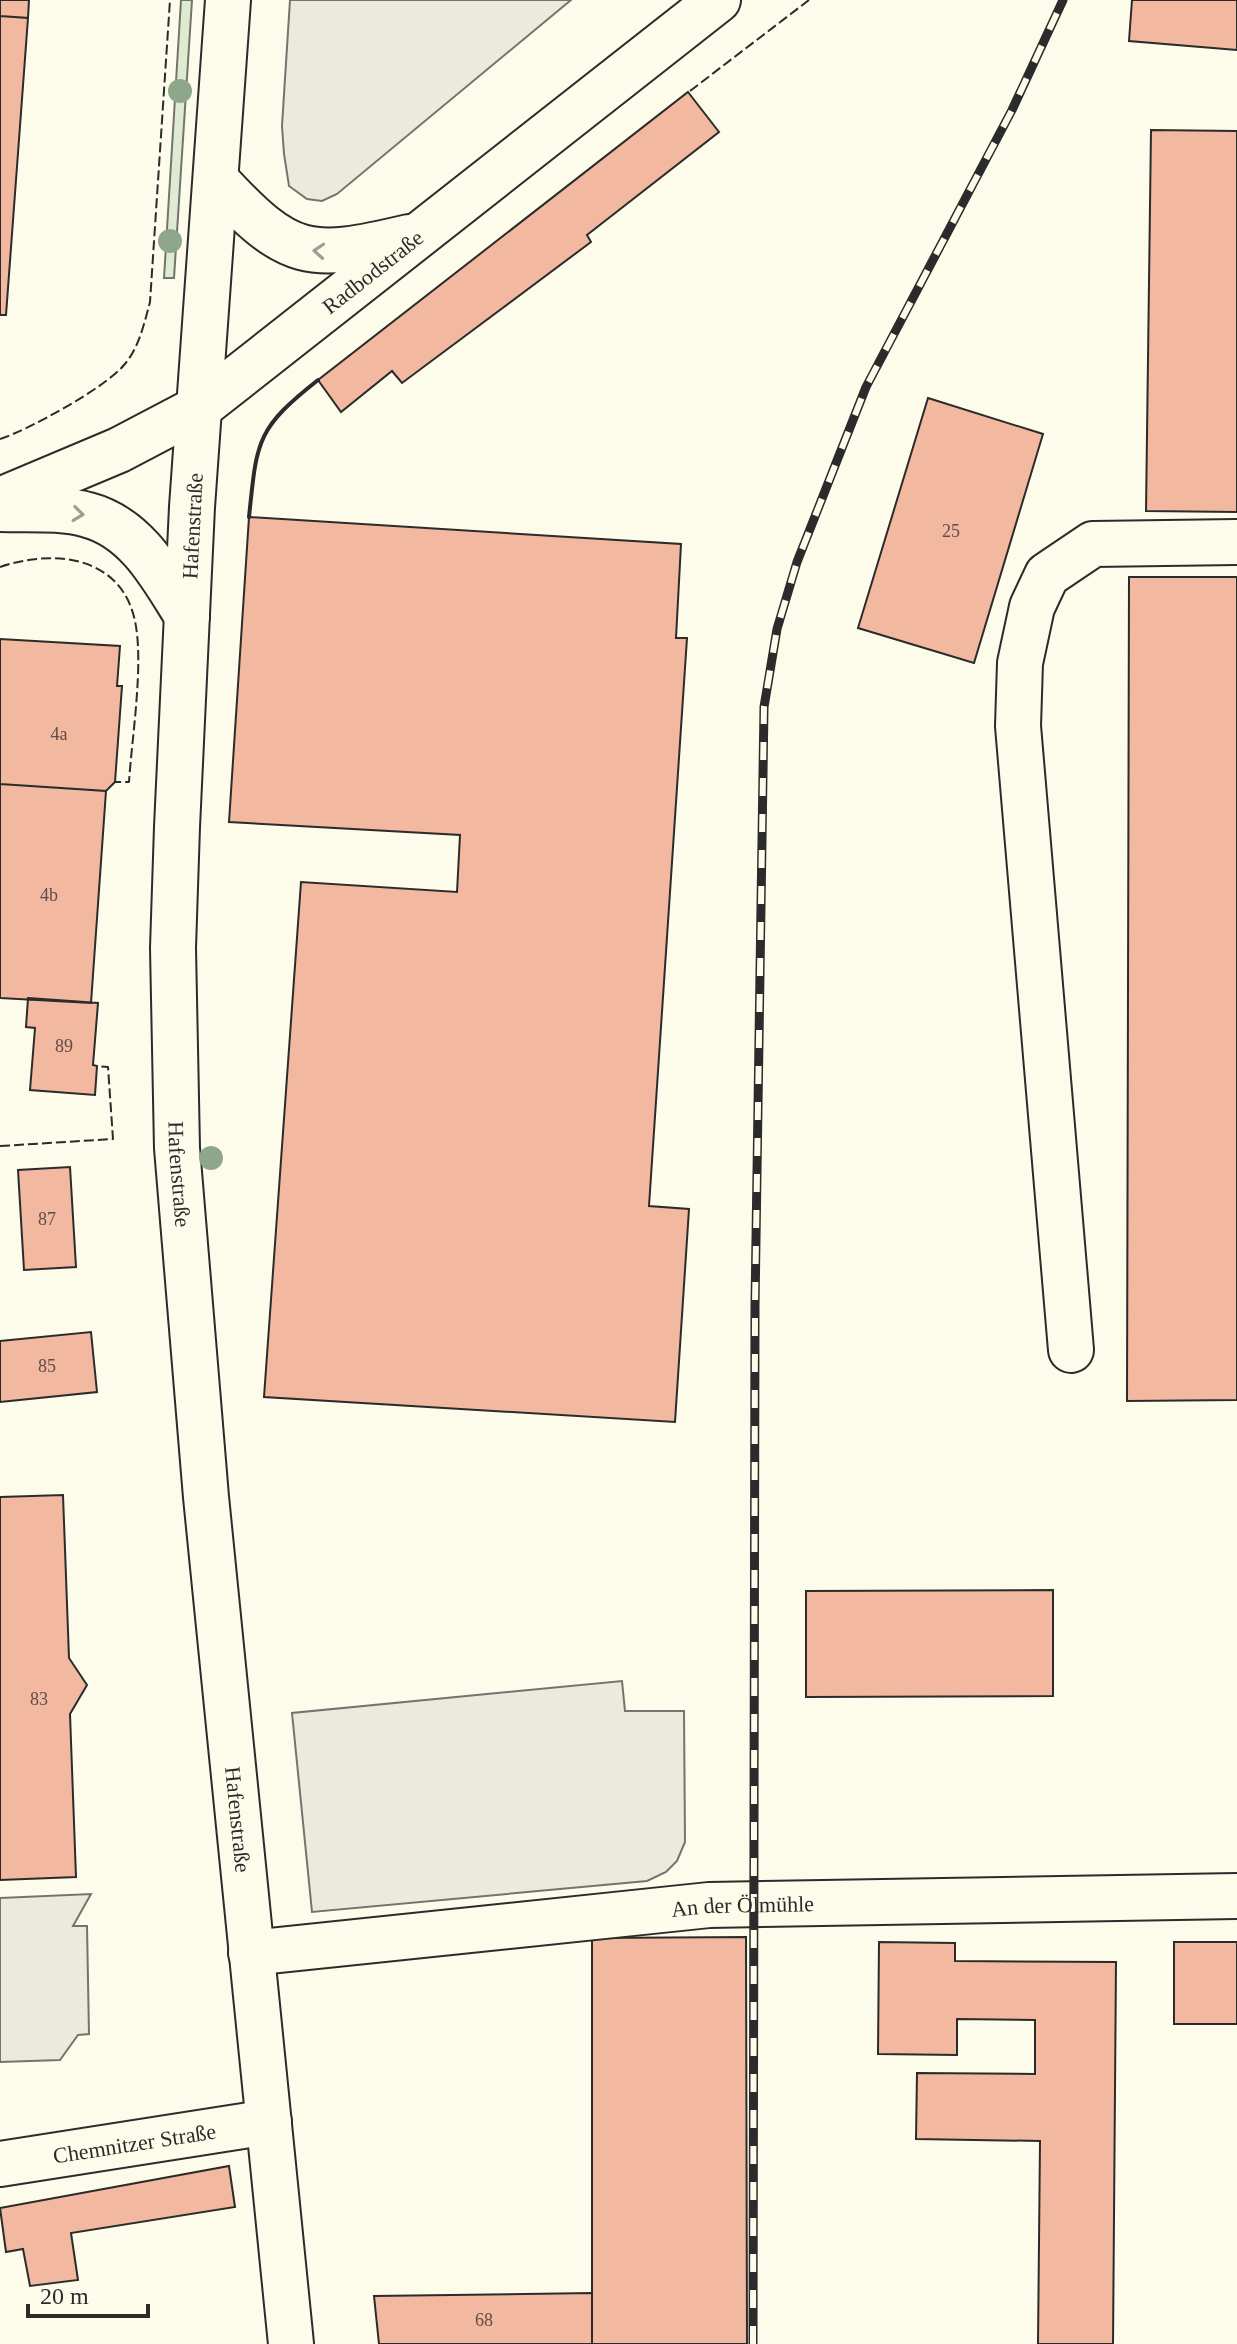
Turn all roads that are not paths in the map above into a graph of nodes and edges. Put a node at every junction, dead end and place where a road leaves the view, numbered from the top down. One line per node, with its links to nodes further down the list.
1 (228, 0): 3 (street, Hafenstraße)
2 (718, 0): 4 (street, Radbodstraße)
3 (217, 181): 4 (street, one-way to 3); 5 (street, Hafenstraße)
4 (423, 233): 5 (street, Radbodstraße)
5 (199, 408): 6 (street, Radbodstraße); 9 (street, Hafenstraße)
6 (0, 500)
7 (0, 509): 9 (street, one-way to 9)
8 (1237, 542): 10 (street)
9 (187, 616): 12 (street, Hafenstraße)
10 (1071, 1350)
11 (1237, 1896): 12 (street, An der Ölmühle)
12 (251, 1953): 13 (street, Hafenstraße)
13 (269, 2122): 14 (street, Chemnitzer Straße); 15 (street, Hafenstraße)
14 (0, 2164)
15 (291, 2344)

